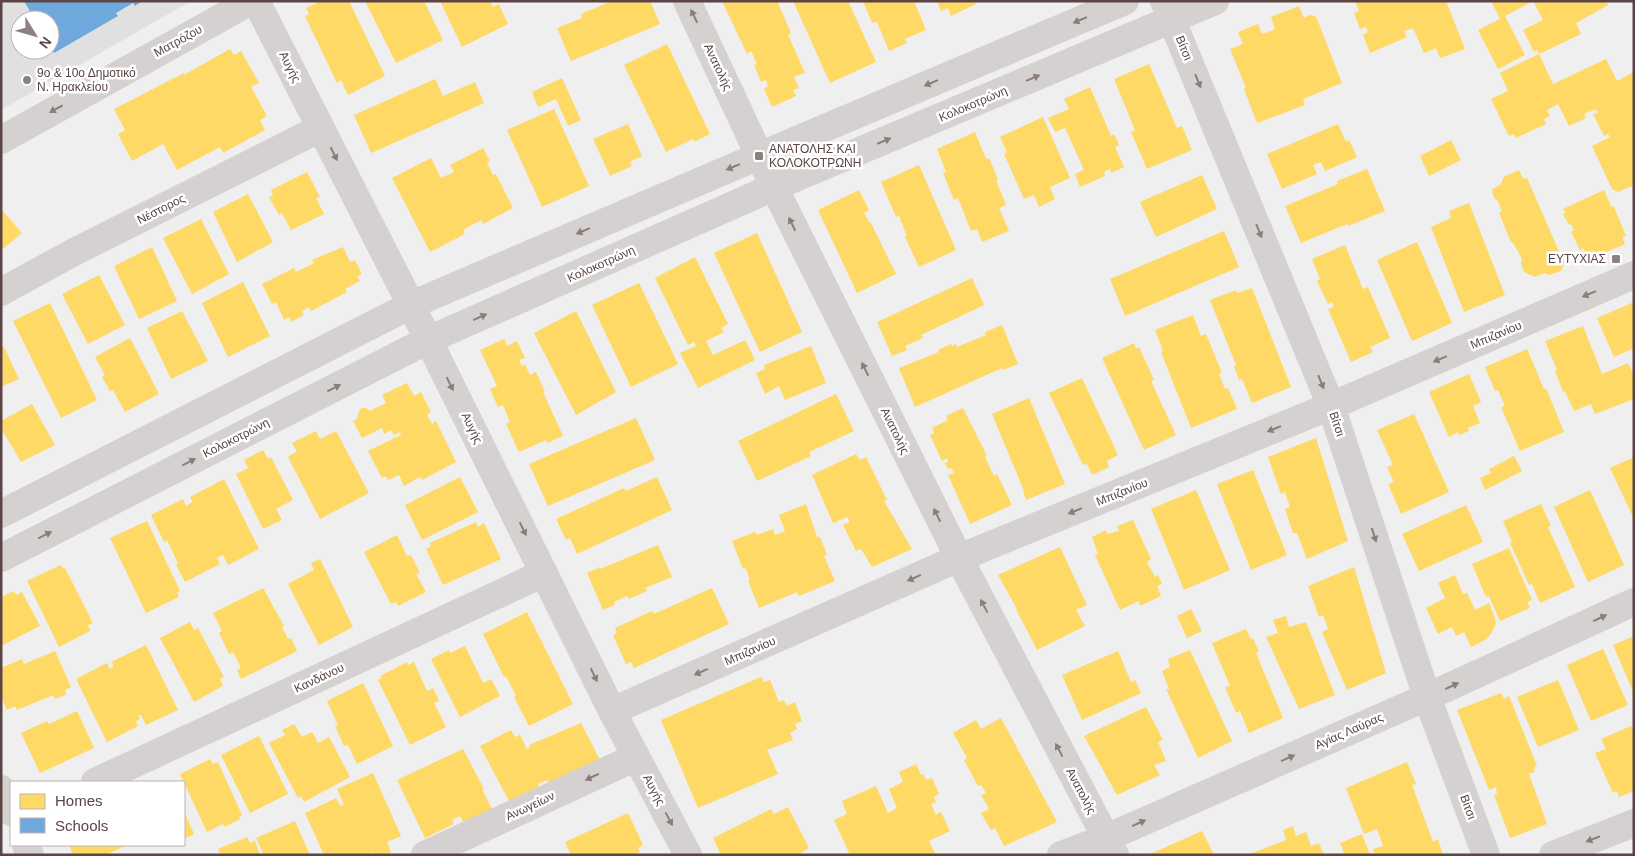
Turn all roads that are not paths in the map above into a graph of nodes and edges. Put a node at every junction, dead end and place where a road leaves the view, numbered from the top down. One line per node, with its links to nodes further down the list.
1 (251, 1): 8 (street, Ματρόζου, one-way to 8)
2 (256, 1): 7 (street, Αυγής)
3 (687, 1): 9 (street, Ανατολής, one-way to 3)
4 (1125, 1): 9 (street, one-way to 9)
5 (1216, 1): 6 (street, Κολοκοτρώνη)
6 (1168, 10): 10 (street, Κολοκοτρώνη, one-way to 6); 15 (street, Βίτσι, one-way to 15)
7 (321, 128): 12 (street, Νέστορος); 13 (street, Αυγής, one-way to 13)
8 (1, 140)
9 (759, 156): 10 (street, Ανατολής); 13 (street, one-way to 13)
10 (774, 188): 14 (street, Κολοκοτρώνη, one-way to 10); 18 (street, Ανατολής, one-way to 10)
11 (1634, 275): 15 (street, Μπιζανίου, one-way to 15)
12 (1, 292)
13 (411, 305): 14 (street, Αυγής); 16 (street)
14 (428, 340): 17 (street, Κολοκοτρώνη, one-way to 14); 19 (street, Αυγής, one-way to 19)
15 (1331, 406): 18 (street, Μπιζανίου, one-way to 18); 21 (street, Βίτσι, one-way to 21)
16 (1, 514)
17 (1, 558)
18 (959, 558): 22 (street, Μπιζανίου, one-way to 22); 28 (street, Ανατολής, one-way to 18)
19 (544, 573): 22 (street, Αυγής, one-way to 22); 24 (street, Κανδάνου)
20 (1634, 602): 21 (street, Αγίας Λαύρας, one-way to 20)
21 (1427, 697): 28 (street, Αγίας Λαύρας, one-way to 21); 32 (street, Βίτσι)
22 (612, 711): 23 (street, Αυγής)
23 (636, 757): 29 (street, Ανωγείων, one-way to 29); 30 (street, Αυγής, one-way to 30)
24 (96, 781)
25 (1, 789): 26 (street)
26 (10, 810)
27 (1634, 823): 33 (street, one-way to 33)
28 (1110, 846): 31 (street, Αγίας Λαύρας)
29 (425, 855)
30 (688, 855)
31 (1061, 855)
32 (1486, 855)
33 (1553, 855)

